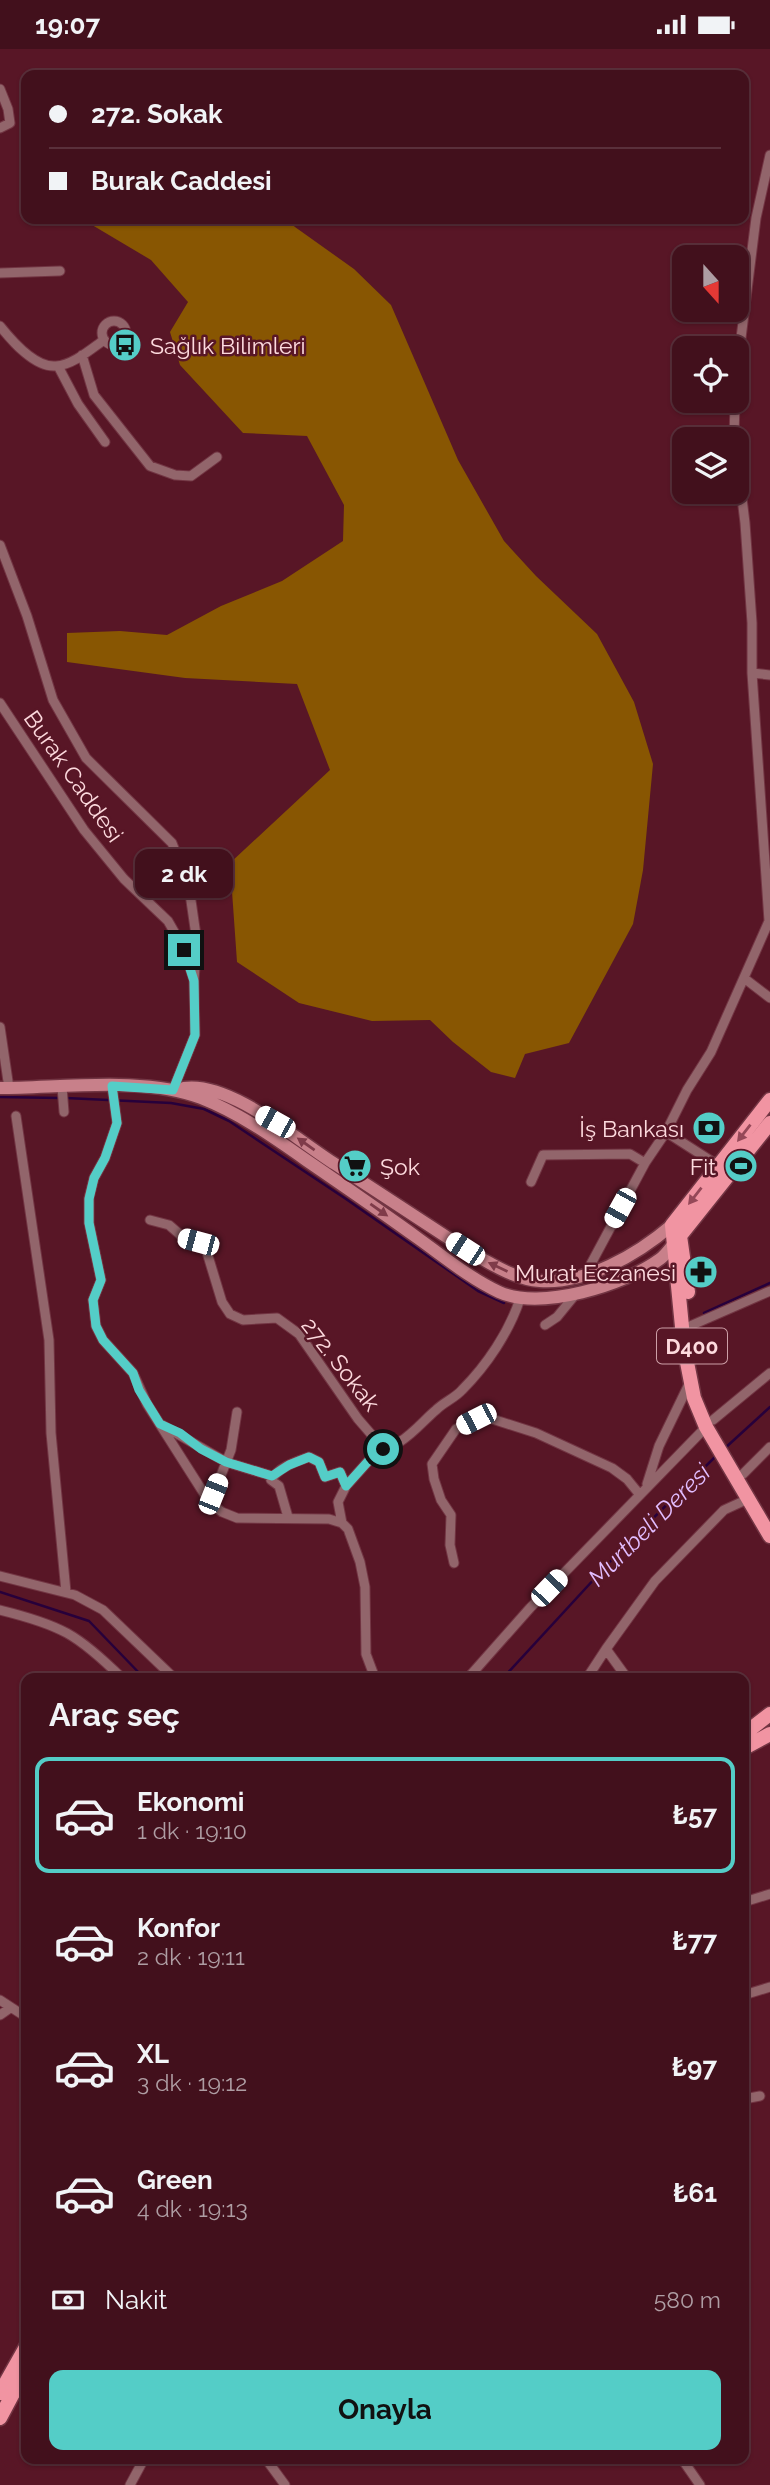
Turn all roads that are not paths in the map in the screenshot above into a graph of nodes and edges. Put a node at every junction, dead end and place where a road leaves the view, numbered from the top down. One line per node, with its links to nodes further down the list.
1 (0, 89): 2 (street)
2 (0, 128)
3 (770, 155): 7 (street)
4 (60, 271): 5 (street)
5 (0, 273)
6 (0, 326): 10 (street)
7 (741, 336)
8 (104, 340): 9 (street)
9 (82, 355): 10 (street); 12 (street)
10 (58, 366): 11 (street)
11 (104, 442)
12 (217, 457)
13 (743, 504): 15 (street)
14 (0, 545): 20 (street)
15 (752, 673): 16 (street); 18 (street)
16 (770, 675)
17 (0, 703): 20 (street, Burak Caddesi)
18 (770, 922): 19 (street)
19 (744, 978): 21 (street); 29 (street)
20 (194, 981): 24 (street, Burak Caddesi)
21 (770, 998)
22 (0, 1027): 23 (street)
23 (5, 1088): 25 (street)
24 (173, 1090): 25 (street); 37 (street, one-way to 24); 40 (street, one-way to 40)
25 (113, 1095): 46 (street)
26 (770, 1100): 32 (main road, one-way to 32)
27 (16, 1116): 63 (street)
28 (770, 1123): 30 (main road)
29 (666, 1132): 31 (street); 32 (street)
30 (764, 1139): 35 (main road)
31 (645, 1163): 33 (street); 37 (street)
32 (719, 1166): 35 (main road, one-way to 35)
33 (531, 1182)
34 (150, 1220): 48 (street, 272. Sokak)
35 (675, 1235): 36 (main road); 39 (street); 42 (main road, D400); 44 (main road, D400)
36 (659, 1236): 37 (street)
37 (585, 1275)
38 (770, 1291): 42 (street)
39 (575, 1295): 40 (street); 41 (street)
40 (520, 1299): 48 (street)
41 (545, 1325)
42 (690, 1326): 47 (main road, D400)
43 (770, 1373): 47 (street)
44 (690, 1381): 47 (main road, D400); 54 (street)
45 (237, 1412): 50 (street)
46 (160, 1424): 50 (street); 56 (street)
47 (712, 1428): 52 (main road, D400); 54 (street)
48 (374, 1446): 53 (street, 272. Sokak)
49 (770, 1447): 52 (street)
50 (226, 1462): 51 (street); 56 (street)
51 (272, 1476): 53 (street); 57 (street)
52 (740, 1478): 55 (main road, D400); 58 (main road, D400)
53 (346, 1486): 59 (street)
54 (640, 1495): 61 (street); 69 (street)
55 (748, 1499): 60 (main road, D400); 65 (street)
56 (210, 1503): 57 (street)
57 (288, 1517): 59 (street)
58 (770, 1518)
59 (342, 1523): 68 (street)
60 (770, 1535)
61 (454, 1563)
62 (0, 1576): 63 (street)
63 (66, 1592): 67 (street)
64 (0, 1610): 66 (street)
65 (606, 1649): 70 (street); 71 (street)
66 (117, 1673)
67 (169, 1673)
68 (373, 1673)
69 (472, 1673)
70 (590, 1673)
71 (623, 1673)
72 (770, 1714): 73 (main road)
73 (749, 1730)
74 (770, 1734): 75 (main road)
75 (749, 1745)
76 (770, 1894): 77 (street)
77 (749, 1900)
78 (770, 1987): 79 (street)
79 (749, 1994)
80 (0, 2000): 81 (street)
81 (10, 2008): 82 (street); 83 (street)
82 (21, 2014)
83 (0, 2015)
84 (760, 2096): 85 (street)
85 (749, 2098)
86 (21, 2365): 87 (main road)
87 (13, 2393): 88 (main road)
88 (0, 2418)
89 (141, 2464): 92 (street)
90 (270, 2464): 93 (street)
91 (685, 2464): 94 (street)
92 (130, 2485)
93 (285, 2485)
94 (700, 2485)

